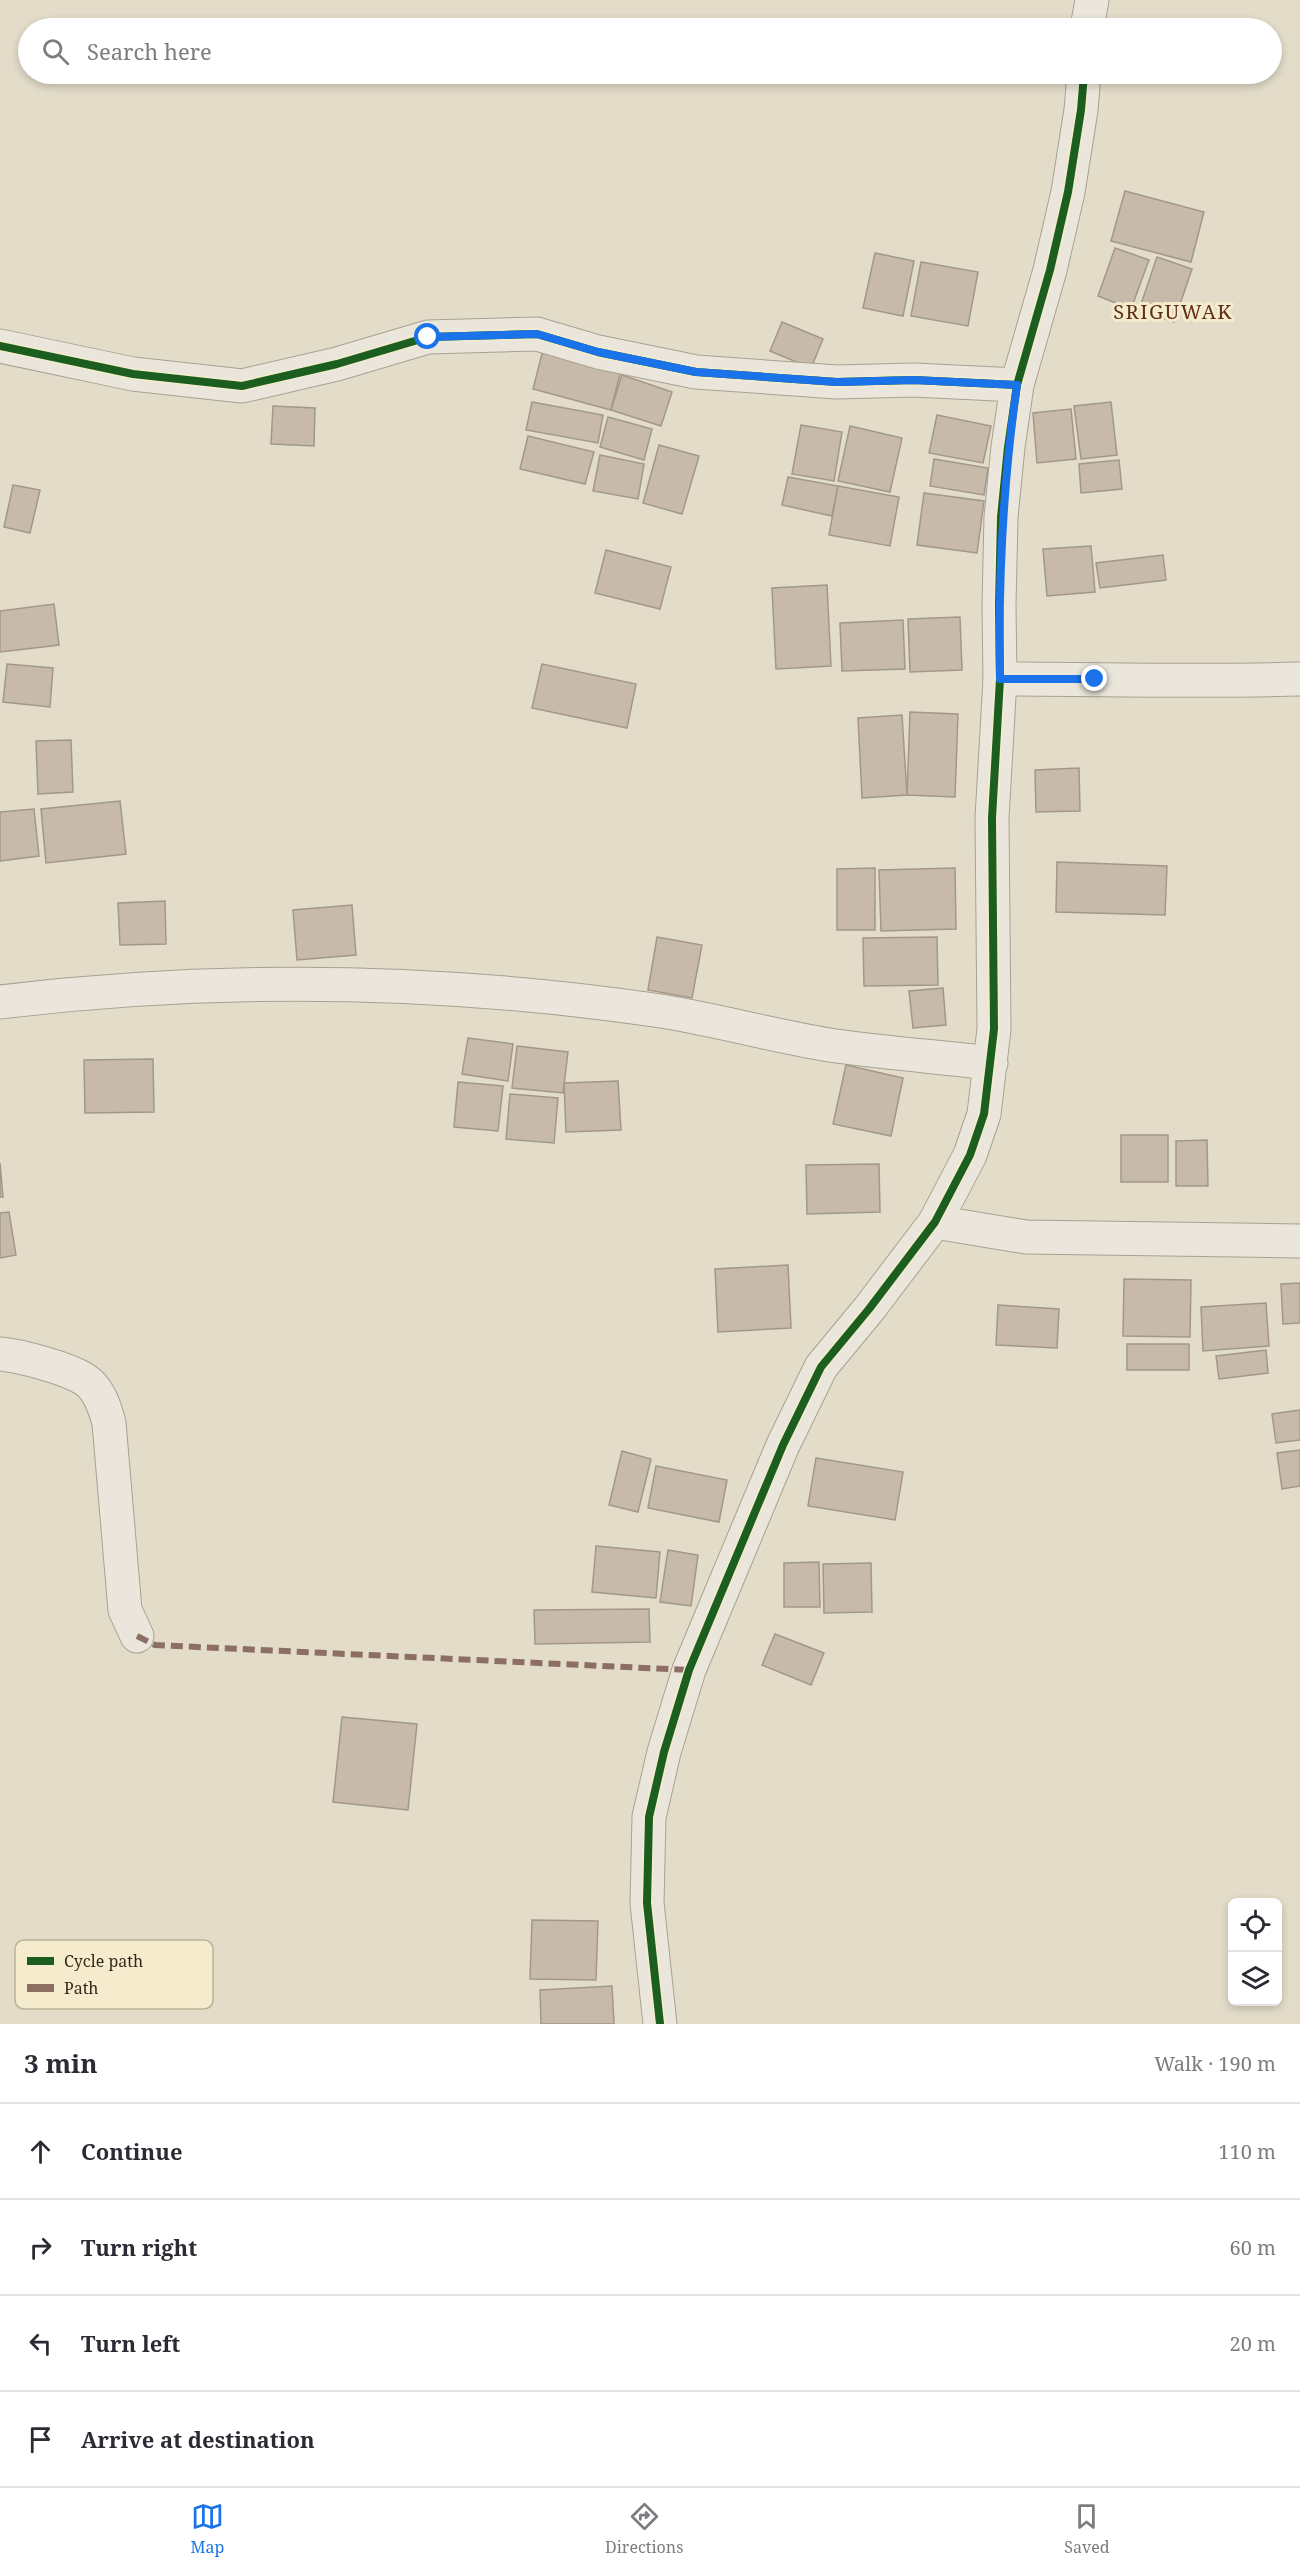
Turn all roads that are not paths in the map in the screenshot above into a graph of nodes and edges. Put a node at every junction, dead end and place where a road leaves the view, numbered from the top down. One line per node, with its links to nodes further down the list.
1 (1092, 0): 2 (street)
2 (1089, 18)
3 (1083, 84): 5 (street)
4 (0, 346): 5 (street)
5 (1017, 385): 6 (street)
6 (1000, 679): 7 (street); 9 (street)
7 (1300, 679)
8 (0, 1002): 9 (street)
9 (991, 1063): 10 (street)
10 (935, 1222): 11 (street); 14 (street)
11 (1300, 1241)
12 (0, 1354): 13 (street)
13 (137, 1636)
14 (660, 2024)

